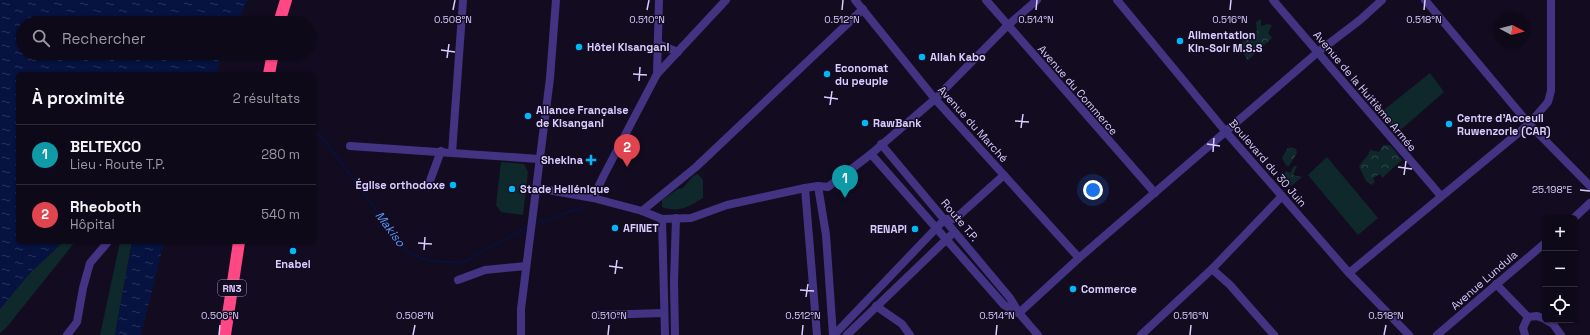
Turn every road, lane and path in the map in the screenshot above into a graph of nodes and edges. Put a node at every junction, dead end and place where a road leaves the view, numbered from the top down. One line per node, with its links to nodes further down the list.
1 (286, 0): 15 (highway)
2 (463, 0): 29 (street)
3 (556, 0): 31 (street)
4 (659, 0): 17 (street)
5 (726, 0): 18 (street)
6 (855, 0): 14 (street, Avenue du Marché)
7 (986, 0): 16 (street, Avenue du Commerce)
8 (1037, 0): 16 (street)
9 (1118, 0): 25 (street, Boulevard du 30 Juin)
10 (1273, 0): 19 (street, Avenue de la Huitième Armée)
11 (1382, 0): 19 (street)
12 (1425, 0): 24 (street)
13 (1551, 0): 24 (street)
14 (863, 9): 23 (street, Avenue du Marché); 43 (street)
15 (281, 16)
16 (1007, 26): 23 (street); 38 (street, Avenue du Commerce)
17 (658, 44): 18 (street); 22 (street)
18 (678, 52): 22 (street)
19 (1318, 52): 25 (street); 40 (street, Avenue de la Huitième Armée)
20 (272, 60): 21 (highway)
21 (269, 72)
22 (657, 74): 41 (street)
23 (936, 99): 26 (street); 32 (street, Avenue du Marché)
24 (1529, 124): 35 (street); 40 (street)
25 (1226, 132): 38 (street); 39 (street, Boulevard du 30 Juin)
26 (881, 144): 30 (street); 48 (street, Route T.P.)
27 (350, 146): 28 (street)
28 (441, 151): 29 (street); 33 (street)
29 (452, 153): 31 (street)
30 (871, 154): 34 (street); 49 (street, Route T.P.)
31 (539, 159): 36 (street)
32 (1004, 175): 47 (street); 55 (street, Avenue du Marché)
33 (428, 186)
34 (818, 186): 37 (street); 74 (street)
35 (1590, 186)
36 (537, 188): 41 (street); 56 (street)
37 (805, 188): 45 (street); 73 (street)
38 (1155, 193): 55 (street)
39 (1282, 196): 57 (street); 58 (street, Boulevard du 30 Juin)
40 (1441, 196): 58 (street)
41 (593, 198): 43 (street)
42 (1590, 203): 44 (street)
43 (642, 211): 46 (street)
44 (1577, 215)
45 (676, 218): 46 (street); 72 (street)
46 (662, 219): 62 (street)
47 (955, 219): 48 (street); 50 (street)
48 (945, 220): 49 (street); 50 (street, Route T.P.)
49 (936, 228): 51 (street, Route T.P.); 74 (street)
50 (955, 230): 51 (street); 63 (street, Route T.P.)
51 (947, 239): 61 (street); 63 (street, Route T.P.)
52 (106, 244): 68 (street)
53 (239, 244): 69 (highway, RN3)
54 (1542, 246): 60 (street, Avenue Lundula)
55 (1079, 258): 63 (street)
56 (526, 266): 59 (street); 70 (street)
57 (1212, 269): 78 (street); 79 (street)
58 (1349, 273): 80 (street, Boulevard du 30 Juin)
59 (458, 280)
60 (1496, 284): 65 (street); 81 (street, Avenue Lundula)
61 (876, 306): 75 (street); 76 (street)
62 (664, 313): 64 (street); 71 (street)
63 (1019, 313): 77 (street, Route T.P.)
64 (597, 315)
65 (1528, 317): 66 (street); 82 (street)
66 (1542, 318)
67 (1551, 323): 83 (street)
68 (67, 335)
69 (225, 335)
70 (521, 335)
71 (665, 335)
72 (675, 335)
73 (817, 335)
74 (833, 335)
75 (847, 335)
76 (910, 335)
77 (1038, 335)
78 (1142, 335)
79 (1274, 335)
80 (1409, 335)
81 (1437, 335)
82 (1524, 335)
83 (1561, 335)

